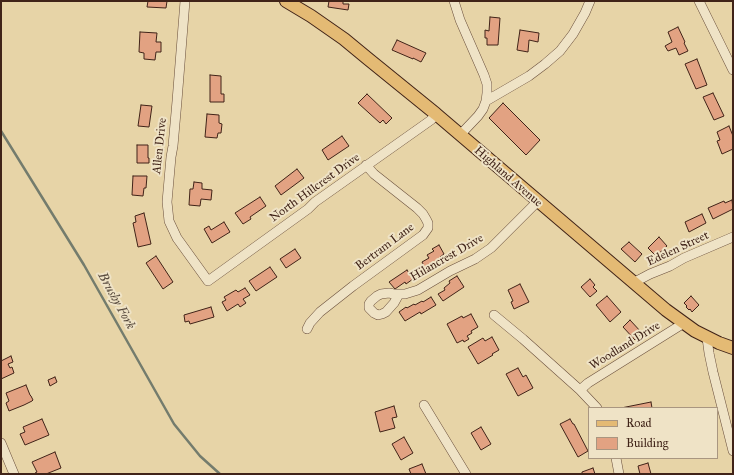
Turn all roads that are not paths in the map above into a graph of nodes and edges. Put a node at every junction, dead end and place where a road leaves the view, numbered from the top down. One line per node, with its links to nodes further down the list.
1 (185, 1): 13 (street, Allen Drive)
2 (286, 1): 8 (main road, Highland Avenue)
3 (454, 1): 7 (street)
4 (590, 1): 7 (street)
5 (699, 1): 6 (street)
6 (733, 70)
7 (486, 101): 9 (street)
8 (436, 114): 9 (main road, Highland Avenue); 10 (street, North Hillcrest Drive)
9 (460, 135): 11 (main road, Highland Avenue)
10 (366, 165): 13 (street, North Hillcrest Drive); 18 (street, Bertram Lane)
11 (537, 202): 14 (main road, Highland Avenue); 15 (street, Hilancrest Drive)
12 (733, 237): 14 (street, Edelen Street)
13 (208, 281)
14 (633, 283): 17 (main road, Highland Avenue)
15 (399, 294)
16 (494, 315): 21 (street)
17 (684, 324): 19 (main road, Highland Avenue); 21 (street, Woodland Drive)
18 (307, 329)
19 (707, 338): 20 (main road, Highland Avenue); 25 (street)
20 (733, 348)
21 (580, 390): 23 (street)
22 (424, 405): 28 (street)
23 (596, 407)
24 (1, 443): 27 (street)
25 (733, 451)
26 (616, 459): 29 (street)
27 (14, 474)
28 (466, 474)
29 (619, 474)

